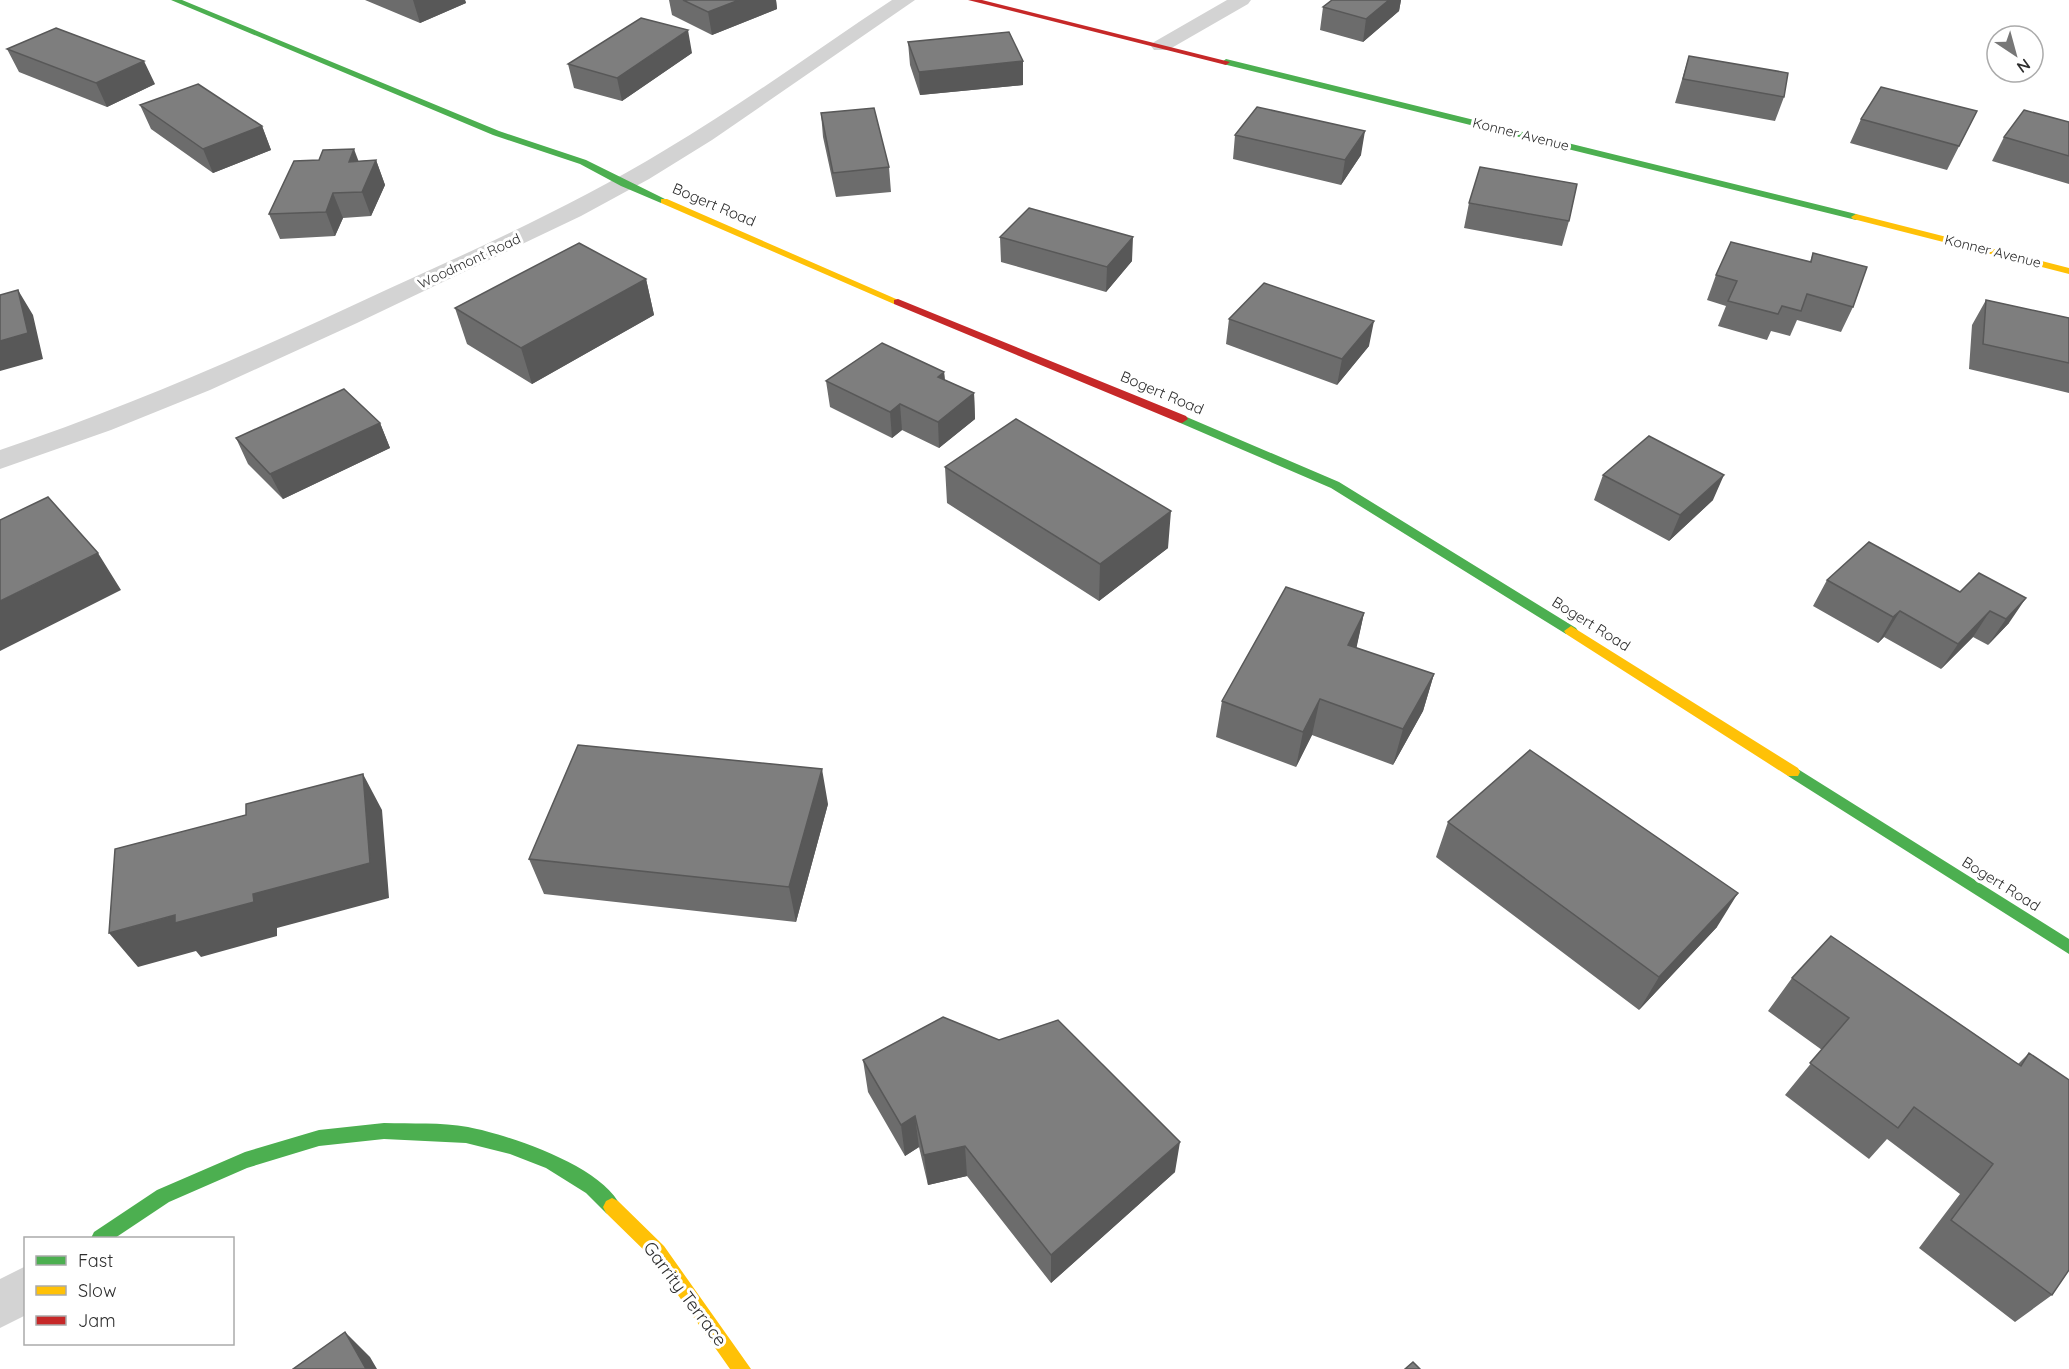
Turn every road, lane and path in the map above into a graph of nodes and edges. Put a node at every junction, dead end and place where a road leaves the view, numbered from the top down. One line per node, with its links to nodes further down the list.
1 (175, 0): 6 (street, Bogert Road)
2 (905, 0): 6 (street, Woodmont Road)
3 (972, 0): 5 (street, Konner Avenue)
4 (1241, 0): 5 (street)
5 (1161, 46): 7 (street, Konner Avenue)
6 (624, 184): 8 (street, Woodmont Road); 9 (street, Bogert Road)
7 (2069, 271)
8 (0, 460)
9 (2069, 947)
10 (102, 1237): 13 (street, Garrity Terrace)
11 (24, 1289): 12 (street)
12 (0, 1305)
13 (741, 1369)

